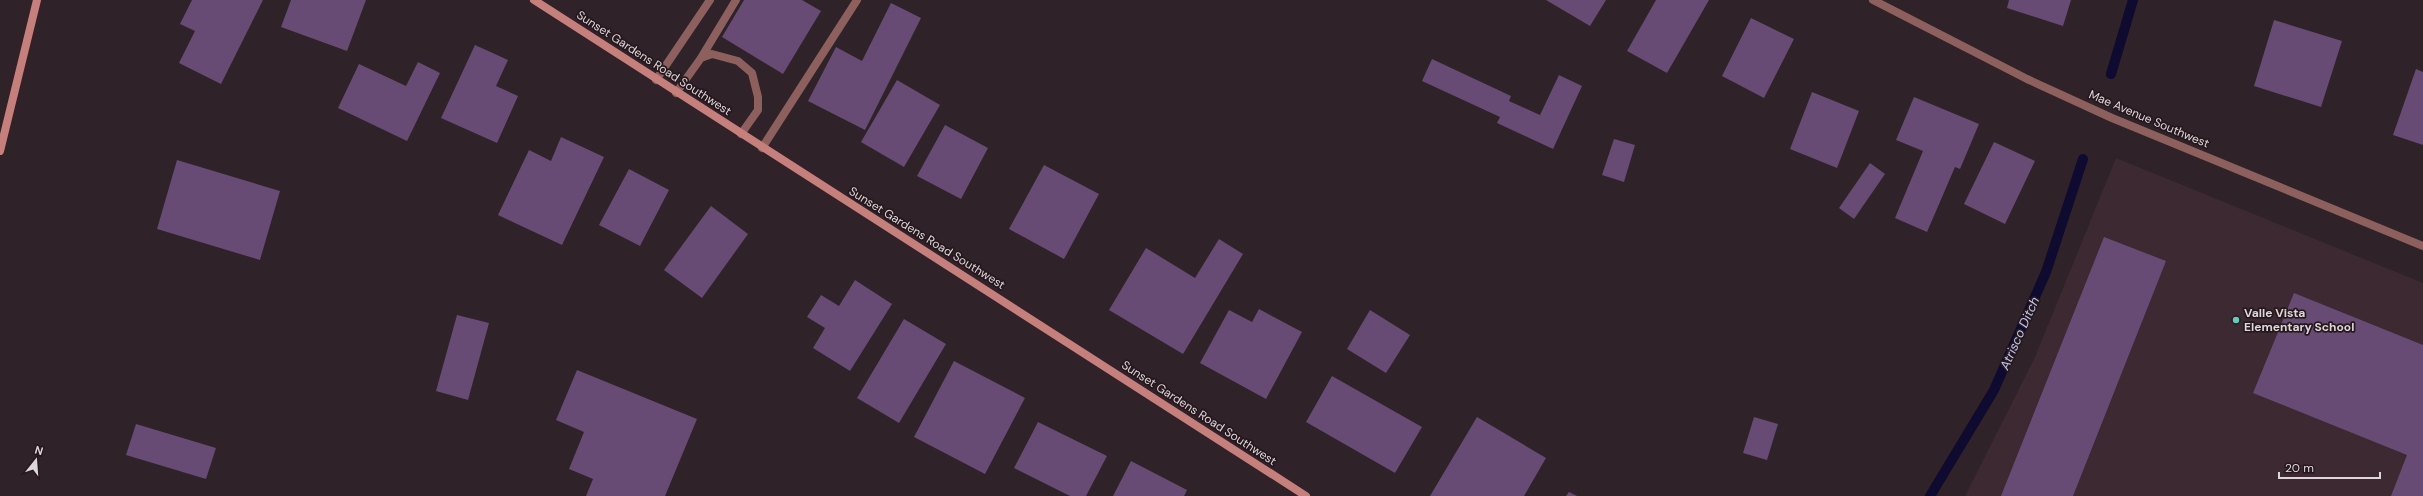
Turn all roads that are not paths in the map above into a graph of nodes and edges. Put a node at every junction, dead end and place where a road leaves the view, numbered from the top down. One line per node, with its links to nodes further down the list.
1 (37, 0): 12 (street)
2 (534, 0): 8 (street, Sunset Gardens Road Southwest)
3 (710, 0): 8 (street)
4 (736, 0): 7 (street)
5 (857, 0): 11 (street)
6 (1873, 0): 13 (street, Mae Avenue Southwest)
7 (701, 58): 9 (street); 10 (street)
8 (656, 80): 9 (street, Sunset Gardens Road Southwest)
9 (676, 93): 10 (street, Sunset Gardens Road Southwest)
10 (741, 134): 11 (street, Sunset Gardens Road Southwest)
11 (762, 148): 14 (street, Sunset Gardens Road Southwest)
12 (0, 150)
13 (2423, 246)
14 (1306, 496)

